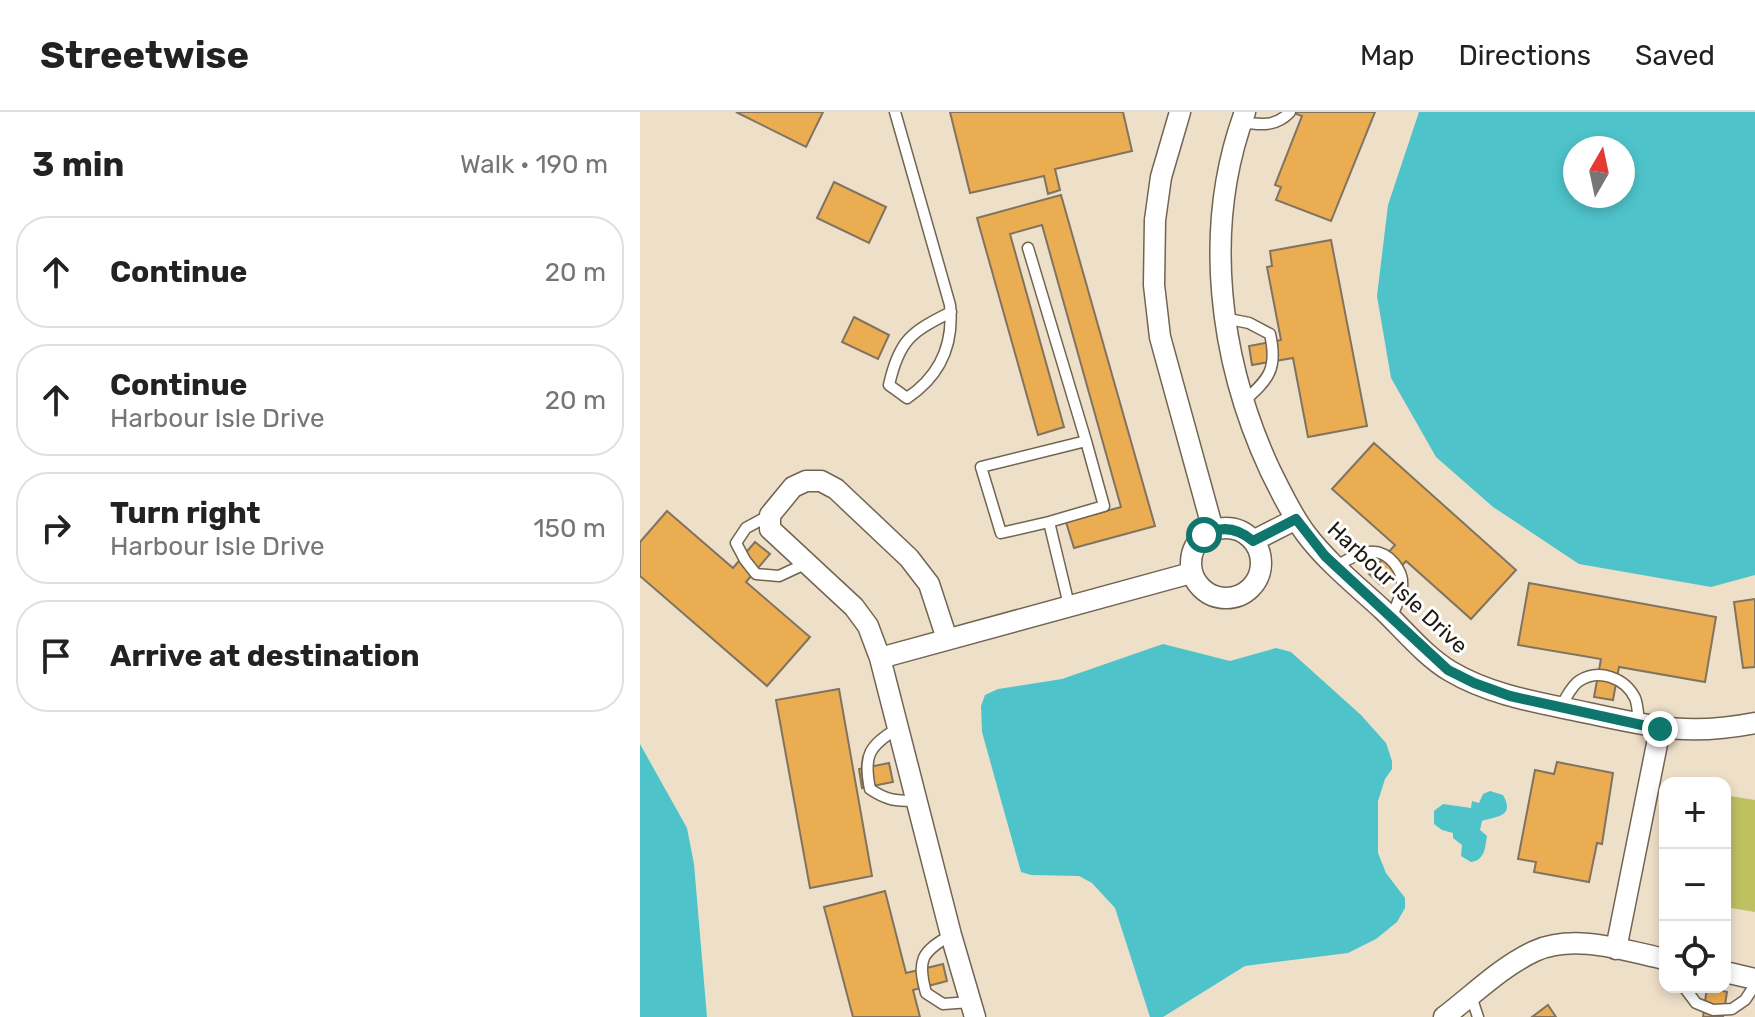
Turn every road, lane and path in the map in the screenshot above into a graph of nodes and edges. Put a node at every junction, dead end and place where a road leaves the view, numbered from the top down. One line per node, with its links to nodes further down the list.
1 (895, 112): 6 (lane)
2 (1180, 112): 13 (street)
3 (1290, 112): 4 (lane)
4 (1243, 117): 7 (street, Harbour Isle Drive)
5 (1028, 248): 9 (lane)
6 (951, 312): 6 (lane)
7 (1224, 318): 8 (street, Harbour Isle Drive); 8 (lane)
8 (1243, 402): 11 (street, Harbour Isle Drive)
9 (1086, 441): 12 (lane); 12 (lane)
10 (770, 515): 15 (street); 15 (lane); 20 (street)
11 (1296, 519): 14 (street, Harbour Isle Drive); 16 (street, Harbour Isle Drive)
12 (1049, 522): 18 (lane)
13 (1213, 530): 14 (street); 17 (street)
14 (1253, 541): 17 (street)
15 (807, 563): 21 (street)
16 (1336, 566): 19 (street, Harbour Isle Drive); 19 (lane)
17 (1191, 573): 18 (street)
18 (1069, 605): 20 (street)
19 (1391, 618): 22 (street, Harbour Isle Drive)
20 (947, 639): 21 (street)
21 (880, 658): 25 (street)
22 (1560, 707): 24 (street, Harbour Isle Drive); 24 (lane)
23 (1755, 723): 26 (street, Harbour Isle Drive)
24 (1639, 724): 26 (street, Harbour Isle Drive)
25 (898, 728): 27 (street); 27 (lane)
26 (1660, 729): 29 (street)
27 (916, 800): 28 (street)
28 (951, 935): 36 (street); 36 (lane)
29 (1616, 949): 30 (street); 35 (street)
30 (1659, 958)
31 (1731, 973): 32 (street)
32 (1755, 979)
33 (1755, 985): 34 (lane)
34 (1688, 993)
35 (1471, 996): 37 (street); 38 (lane)
36 (972, 1010)
37 (1444, 1017)
38 (1478, 1017)

